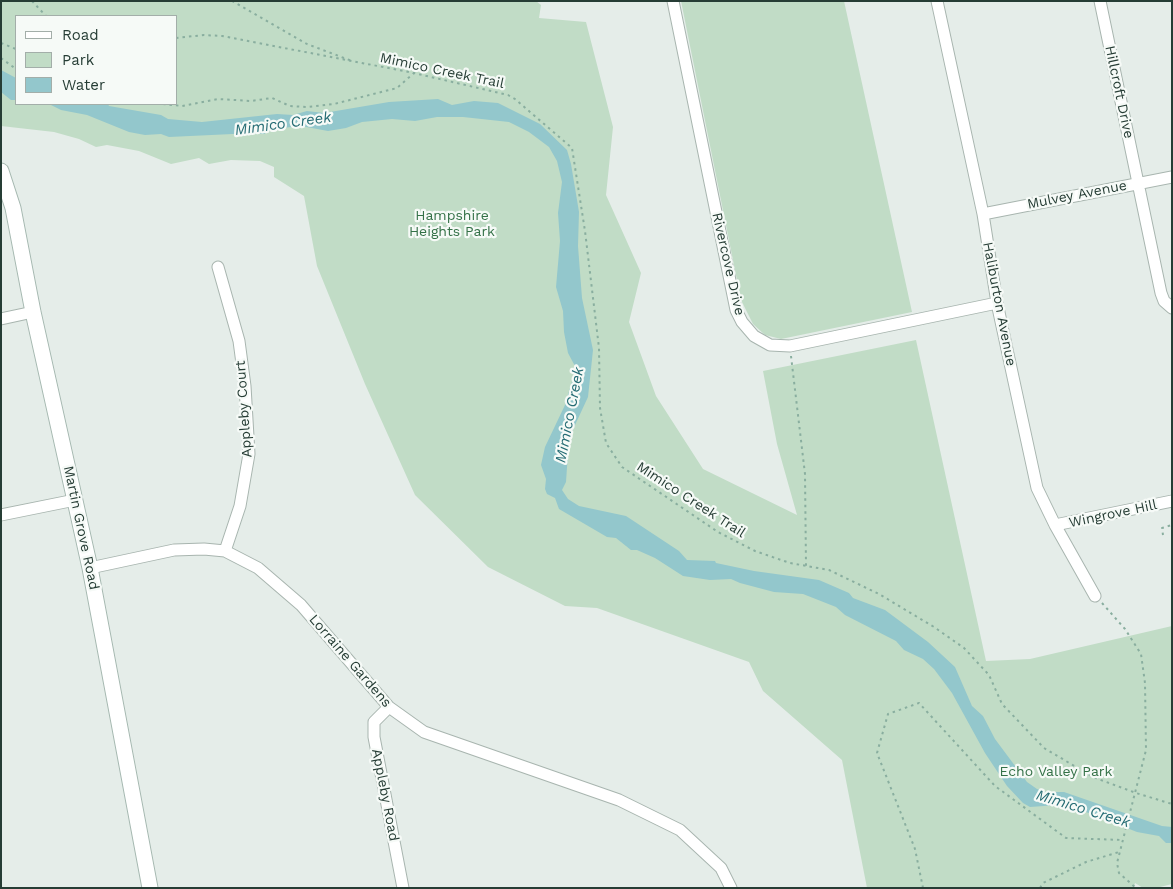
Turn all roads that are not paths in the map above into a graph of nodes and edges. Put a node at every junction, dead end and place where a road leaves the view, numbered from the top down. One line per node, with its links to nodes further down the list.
1 (674, 1): 9 (street, Rivercove Drive)
2 (937, 1): 7 (street, Haliburton Avenue)
3 (1100, 1): 6 (street, Hillcroft Drive)
4 (1, 171): 11 (main road, Martin Grove Road)
5 (1172, 177): 6 (street, Mulvey Avenue)
6 (1138, 183): 7 (street, Mulvey Avenue); 10 (street, Hillcroft Drive)
7 (982, 214): 9 (street, Haliburton Avenue)
8 (218, 267): 17 (street, Appleby Court)
9 (997, 303): 16 (street, Haliburton Avenue)
10 (1172, 308)
11 (33, 312): 12 (street); 13 (main road, Martin Grove Road)
12 (1, 319)
13 (75, 500): 15 (street); 18 (main road, Martin Grove Road)
14 (1172, 502): 16 (street, Wingrove Hill)
15 (1, 515)
16 (1055, 526): 19 (street, Haliburton Avenue)
17 (225, 551): 18 (street, Lorraine Gardens); 20 (street, Lorraine Gardens)
18 (90, 568): 21 (main road, Martin Grove Road)
19 (1095, 596)
20 (389, 707): 22 (street, Appleby Road); 23 (street, Lorraine Gardens)
21 (150, 888)
22 (403, 888)
23 (731, 888)

